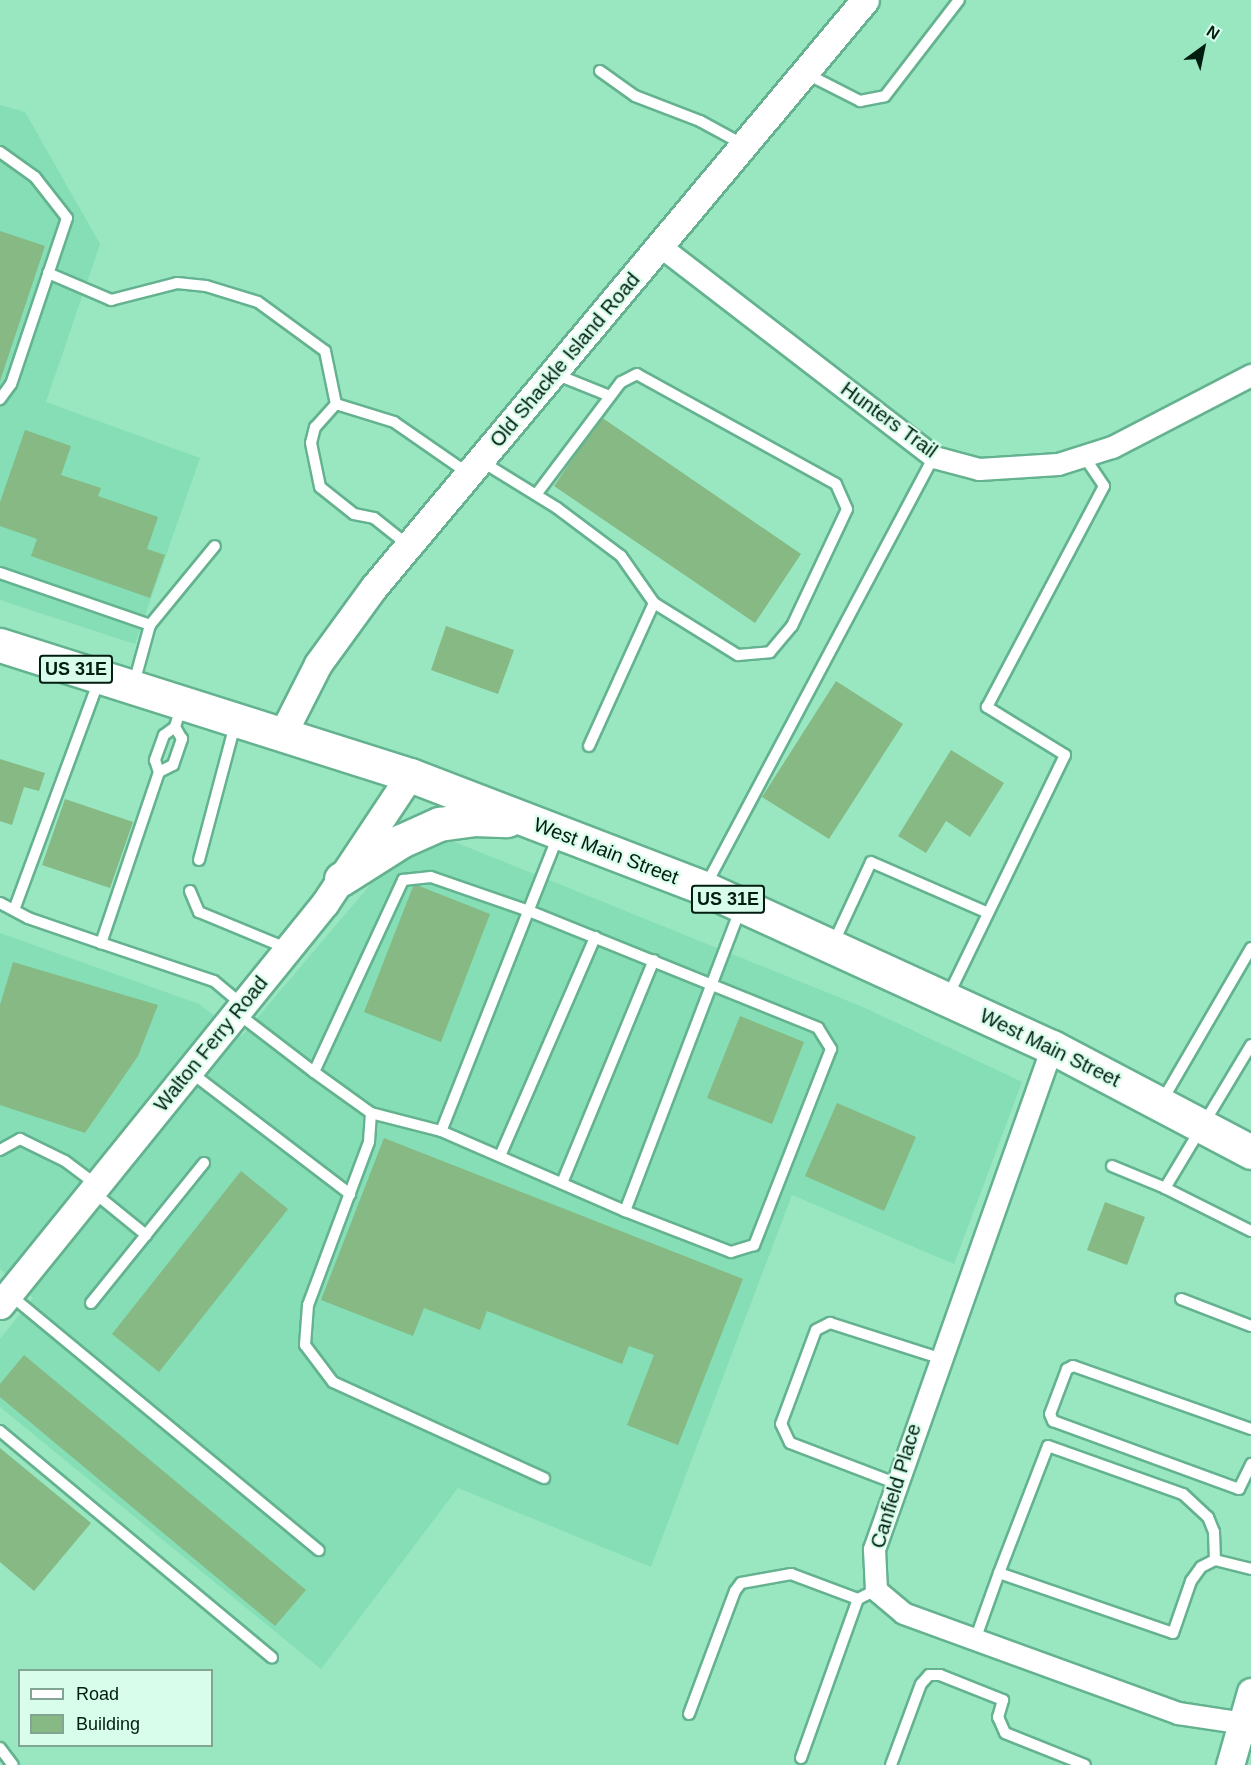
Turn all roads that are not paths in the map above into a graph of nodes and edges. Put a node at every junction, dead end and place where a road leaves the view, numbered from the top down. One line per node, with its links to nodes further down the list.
1 (865, 0): 4 (street, Old Shackle Island Road)
2 (959, 0): 4 (lane)
3 (600, 71): 5 (lane)
4 (805, 73): 5 (street, Old Shackle Island Road)
5 (744, 145): 7 (street, Old Shackle Island Road)
6 (0, 152): 8 (lane)
7 (660, 246): 9 (street, Old Shackle Island Road); 15 (street, Hunters Trail)
8 (48, 273): 12 (lane); 13 (lane)
9 (552, 373): 11 (lane); 16 (street, Old Shackle Island Road)
10 (1251, 375): 14 (street, Hunters Trail)
11 (610, 396): 17 (lane); 21 (lane)
12 (0, 399)
13 (336, 404): 16 (lane); 19 (lane)
14 (1084, 456): 15 (street, Hunters Trail); 42 (lane)
15 (934, 457): 36 (lane)
16 (475, 467): 17 (lane); 19 (street, Old Shackle Island Road)
17 (536, 495): 21 (lane)
18 (215, 546): 22 (lane)
19 (409, 546): 28 (street, Old Shackle Island Road)
20 (0, 573): 22 (lane)
21 (654, 603): 29 (lane)
22 (150, 625): 25 (lane)
23 (1, 647): 24 (main road, West Main Street / US 31E)
24 (100, 676): 25 (main road, West Main Street / US 31E); 40 (lane)
25 (133, 687): 26 (main road, West Main Street / US 31E)
26 (179, 715): 27 (main road, West Main Street / US 31E); 30 (lane); 30 (lane)
27 (237, 718): 28 (main road, West Main Street / US 31E); 34 (lane)
28 (284, 733): 31 (main road, West Main Street / US 31E)
29 (589, 746)
30 (159, 772): 44 (lane)
31 (410, 775): 32 (main road, West Main Street / US 31E); 35 (street, Walton Ferry Road)
32 (528, 820): 33 (main road, West Main Street / US 31E); 35 (main road)
33 (560, 833): 36 (main road, West Main Street / US 31E); 41 (lane)
34 (199, 860)
35 (341, 879): 47 (street, Walton Ferry Road)
36 (704, 888): 39 (main road, West Main Street / US 31E)
37 (190, 891): 47 (lane)
38 (0, 903): 40 (lane)
39 (742, 906): 45 (main road, West Main Street / US 31E); 49 (lane)
40 (14, 910): 44 (lane)
41 (529, 910): 43 (lane); 55 (lane); 59 (lane)
42 (986, 912): 45 (lane); 50 (lane)
43 (595, 937): 48 (lane); 62 (lane)
44 (101, 944): 51 (lane)
45 (832, 947): 50 (main road, West Main Street / US 31E)
46 (1251, 948): 56 (lane)
47 (288, 949): 51 (street, Walton Ferry Road)
48 (654, 960): 49 (lane); 65 (lane)
49 (712, 983): 69 (lane); 69 (lane)
50 (946, 999): 53 (main road, West Main Street / US 31E)
51 (240, 1009): 54 (street, Walton Ferry Road); 55 (lane)
52 (1251, 1045): 58 (lane)
53 (1052, 1047): 56 (main road, West Main Street / US 31E); 76 (street, Canfield Place)
54 (189, 1071): 66 (street, Walton Ferry Road); 68 (lane)
55 (314, 1072): 57 (lane)
56 (1160, 1104): 58 (main road, West Main Street / US 31E)
57 (371, 1113): 59 (lane); 68 (lane)
58 (1204, 1127): 61 (main road, West Main Street / US 31E); 67 (lane)
59 (441, 1131): 62 (lane)
60 (0, 1150): 66 (lane)
61 (1251, 1152)
62 (500, 1156): 65 (lane)
63 (204, 1163): 71 (lane)
64 (1112, 1166): 67 (lane)
65 (562, 1183): 69 (lane)
66 (94, 1188): 71 (lane); 72 (street, Walton Ferry Road)
67 (1165, 1188): 70 (lane)
68 (350, 1194): 80 (lane)
69 (625, 1210)
70 (1251, 1231)
71 (146, 1235): 74 (lane)
72 (4, 1299): 82 (lane)
73 (1181, 1299): 75 (lane)
74 (91, 1303)
75 (1251, 1326)
76 (939, 1358): 81 (street, Canfield Place); 81 (lane)
77 (1251, 1429): 79 (lane)
78 (0, 1431): 88 (lane)
79 (1251, 1464)
80 (544, 1478)
81 (895, 1483): 86 (street, Canfield Place)
82 (319, 1550)
83 (1215, 1560): 84 (lane); 85 (lane); 85 (lane)
84 (1251, 1569)
85 (999, 1574): 87 (lane)
86 (867, 1594): 87 (street); 90 (lane); 93 (lane)
87 (975, 1640): 91 (street)
88 (272, 1658)
89 (1251, 1692): 91 (street)
90 (689, 1714)
91 (1243, 1723): 97 (street)
92 (0, 1748): 94 (lane)
93 (801, 1758)
94 (13, 1765)
95 (891, 1765): 96 (lane)
96 (1085, 1765)
97 (1230, 1765)

